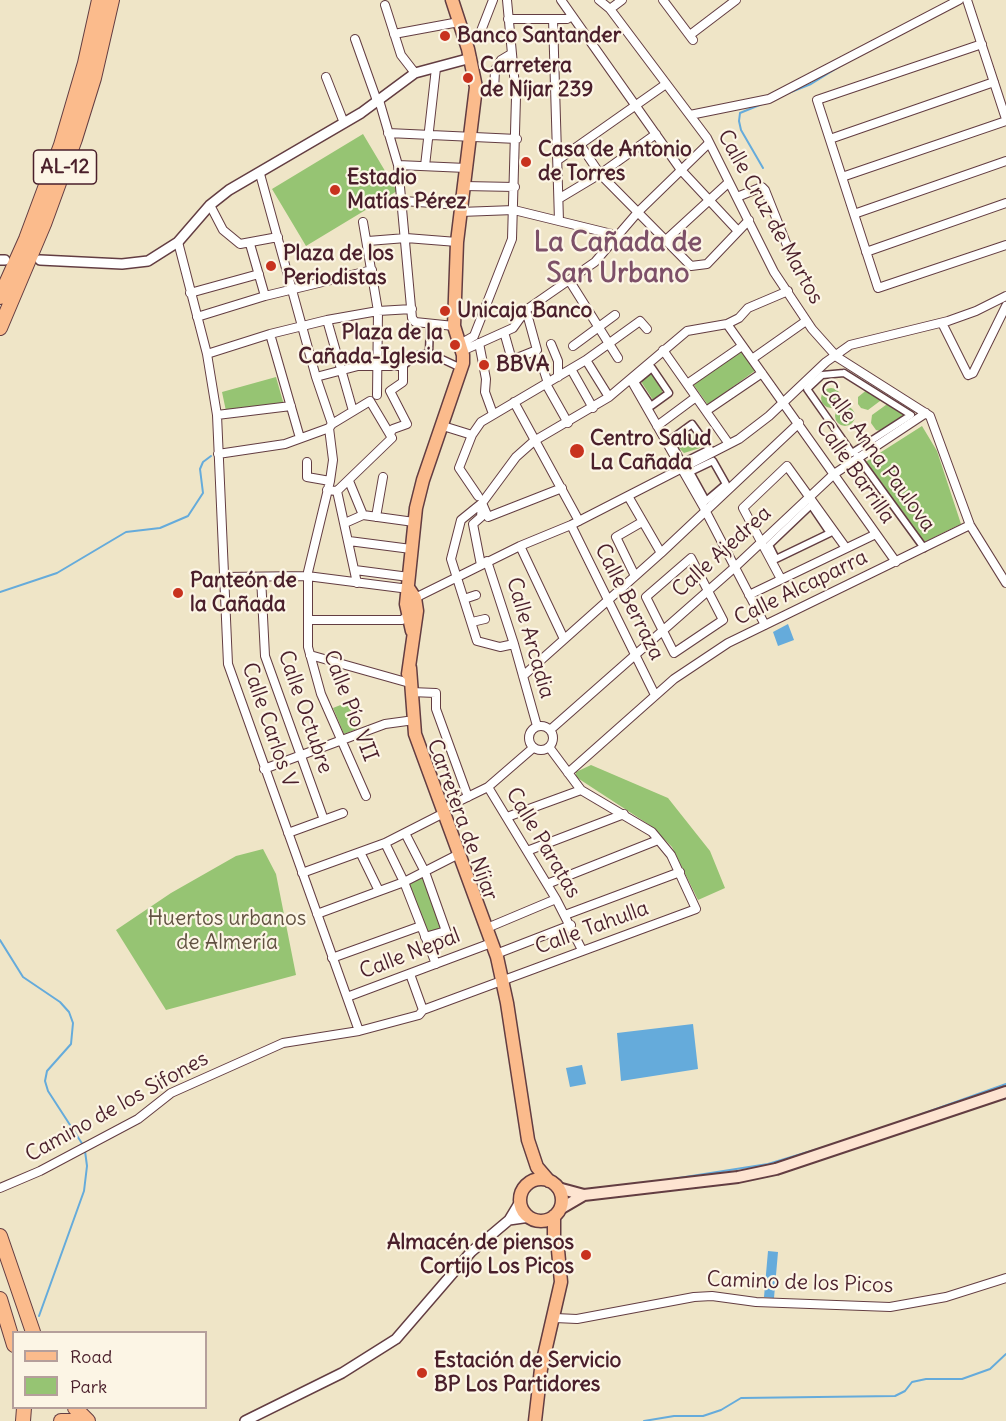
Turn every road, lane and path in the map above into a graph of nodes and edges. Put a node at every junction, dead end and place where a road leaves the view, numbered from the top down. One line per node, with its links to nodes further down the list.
1 (99, 0): 90 (highway, AL-12)
2 (112, 0): 104 (highway, AL-12)
3 (452, 0): 18 (main road)
4 (493, 0): 21 (street)
5 (507, 0): 16 (street)
6 (561, 0): 15 (street)
7 (599, 0): 14 (street, Calle Cruz de Martos)
8 (622, 0): 14 (street)
9 (663, 0): 10 (street)
10 (736, 0)
11 (959, 0): 33 (street)
12 (968, 1): 22 (street)
13 (385, 5): 19 (street)
14 (610, 9): 29 (street, Calle Cruz de Martos)
15 (572, 16): 17 (street); 32 (street)
16 (508, 19): 17 (street); 23 (street)
17 (553, 19): 44 (street)
18 (459, 22): 19 (street); 21 (main road)
19 (393, 33): 26 (street)
20 (355, 39): 31 (street)
21 (465, 39): 24 (main road)
22 (982, 44): 28 (street); 41 (street)
23 (511, 54): 30 (street); 40 (street)
24 (471, 58): 25 (street); 39 (main road)
25 (436, 68): 26 (street); 37 (street)
26 (414, 73): 31 (street)
27 (326, 77): 35 (street)
28 (994, 82): 34 (street); 41 (street)
29 (666, 84): 32 (street); 33 (street, Calle Cruz de Martos)
30 (494, 91)
31 (379, 100): 35 (street); 36 (street)
32 (634, 106): 38 (street); 43 (street)
33 (690, 115): 42 (street, Calle Cruz de Martos)
34 (1006, 120): 52 (street)
35 (344, 123): 50 (street)
36 (388, 133): 37 (street); 46 (street)
37 (429, 134): 39 (street); 47 (street)
38 (656, 134): 49 (street); 51 (street)
39 (471, 135): 40 (street); 48 (main road)
40 (517, 139): 55 (street)
41 (830, 139): 52 (street)
42 (709, 143): 49 (street); 53 (street, Calle Cruz de Martos)
43 (580, 146): 44 (street); 51 (street)
44 (558, 160): 57 (street)
45 (1006, 161): 65 (street)
46 (398, 165): 47 (street); 59 (street)
47 (425, 166): 48 (street)
48 (466, 168): 54 (main road)
49 (681, 170): 58 (street); 64 (street)
50 (260, 174): 61 (street); 71 (street, Calle Pío VII)
51 (600, 174): 57 (street); 64 (street)
52 (842, 177): 65 (street)
53 (728, 183): 56 (street, Calle Cruz de Martos); 58 (street)
54 (464, 186): 55 (street); 62 (main road)
55 (515, 187): 63 (street)
56 (737, 197): 66 (street, Calle Cruz de Martos); 80 (street)
57 (560, 198): 67 (street)
58 (709, 200): 69 (street); 73 (street)
59 (403, 201): 62 (street); 72 (street)
60 (1006, 203): 79 (street)
61 (210, 205): 75 (street); 77 (street)
62 (461, 209): 63 (street); 76 (main road)
63 (514, 210): 67 (street); 114 (street)
64 (638, 212): 70 (street); 73 (street)
65 (854, 214): 79 (street)
66 (749, 220): 69 (street); 86 (street, Calle Cruz de Martos)
67 (559, 221): 70 (street)
68 (363, 222): 74 (street)
69 (738, 231): 73 (street)
70 (616, 235): 84 (street)
71 (278, 237): 77 (street); 85 (street, Calle Pío VII)
72 (406, 238): 74 (street); 76 (street); 92 (street)
73 (667, 239)
74 (368, 241): 82 (street)
75 (178, 242): 81 (street); 87 (street, Calle Carlos V)
76 (457, 242): 103 (main road)
77 (250, 244): 83 (street)
78 (1006, 245): 79 (street)
79 (866, 252)
80 (792, 258)
81 (40, 260)
82 (372, 270): 85 (street); 94 (street)
83 (259, 274): 87 (street); 88 (street)
84 (569, 280): 93 (street); 105 (street)
85 (293, 288): 88 (street); 102 (street, Calle Pío VII)
86 (788, 291): 98 (street, Calle Cruz de Martos); 101 (street)
87 (190, 293): 96 (street, Calle Carlos V)
88 (264, 296): 96 (street)
89 (1006, 296): 99 (street)
90 (0, 297)
91 (1006, 306): 99 (street)
92 (412, 309): 94 (street); 100 (street)
93 (526, 310): 107 (street); 116 (street)
94 (378, 311): 97 (street); 123 (street)
95 (615, 315): 105 (street)
96 (197, 316): 118 (street, Calle Carlos V)
97 (327, 320): 102 (street); 127 (street)
98 (806, 321): 120 (street, Calle Cruz de Martos); 121 (street)
99 (942, 323): 120 (street)
100 (430, 324): 103 (street); 117 (street)
101 (727, 324): 113 (street, Calle Barrilla); 115 (street)
102 (302, 325): 108 (street); 129 (street, Calle Pío VII)
103 (454, 326): 114 (main road)
104 (0, 328)
105 (598, 328): 111 (street); 112 (street)
106 (647, 329): 111 (street)
107 (504, 332): 109 (street); 116 (street)
108 (270, 334): 118 (street); 142 (street)
109 (479, 343): 114 (street); 148 (street)
110 (551, 344): 130 (street)
111 (610, 344): 119 (street); 122 (street)
112 (573, 346)
113 (742, 346): 121 (street, Calle Barrilla); 133 (street)
114 (461, 347): 125 (main road)
115 (663, 350): 131 (street); 133 (street)
116 (535, 352): 132 (street)
117 (429, 353): 124 (street); 125 (street)
118 (207, 354): 149 (street, Calle Carlos V)
119 (618, 357)
120 (837, 357): 134 (street); 147 (street, Calle Cruz de Martos)
121 (752, 359): 128 (street, Calle Barrilla)
122 (586, 360): 126 (street); 137 (street)
123 (377, 365): 124 (street); 127 (street); 136 (street)
124 (403, 366): 135 (street)
125 (461, 368): 153 (main road)
126 (571, 369): 130 (street); 144 (street)
127 (341, 370): 129 (street); 145 (street)
128 (762, 373): 141 (street, Calle Barrilla); 146 (street)
129 (316, 376): 152 (street, Calle Pío VII)
130 (558, 377): 132 (street)
131 (630, 380): 137 (street); 154 (street)
132 (547, 384): 140 (street); 150 (street)
133 (687, 384): 138 (street)
134 (806, 385): 141 (street); 161 (street, Calle Anna Paulova); 161 (street)
135 (390, 391): 136 (street); 155 (street)
136 (377, 395): 139 (street)
137 (609, 397): 144 (street)
138 (696, 397): 146 (street); 154 (street)
139 (370, 401): 145 (street); 155 (street)
140 (514, 402): 148 (street); 158 (street, Calle Berraza)
141 (783, 403): 151 (street, Calle Barrilla); 159 (street)
142 (291, 406): 149 (street); 157 (street)
143 (651, 406): 143 (street)
144 (593, 408): 150 (street)
145 (353, 411): 152 (street)
146 (706, 411): 159 (street)
147 (926, 413): 161 (street, Calle Ajedrea); 182 (street, Calle Cruz de Martos)
148 (493, 414): 156 (street)
149 (217, 415): 160 (street, Calle Carlos V)
150 (568, 423): 158 (street)
151 (799, 423): 164 (street, Calle Barrilla); 175 (street)
152 (331, 426): 157 (street); 166 (street, Calle Pío VII)
153 (443, 426): 156 (street); 178 (main road)
154 (657, 426): 163 (street)
155 (390, 433): 167 (street)
156 (472, 435): 174 (street)
157 (300, 438): 160 (street)
158 (534, 441): 169 (street, Calle Berraza); 174 (street)
159 (729, 444): 163 (street)
160 (218, 454): 198 (street, Calle Carlos V)
161 (856, 455): 164 (street, Calle Ajedrea); 188 (street, Calle Anna Paulova)
162 (307, 462): 166 (street)
163 (681, 467): 163 (street); 172 (street); 175 (street)
164 (834, 474): 173 (street, Calle Ajedrea); 183 (street, Calle Barrilla)
165 (383, 477): 177 (street)
166 (330, 481): 170 (street, Calle Pío VII)
167 (349, 481): 171 (street); 176 (street)
168 (726, 484): 168 (street)
169 (562, 488): 174 (street); 181 (street, Calle Berraza)
170 (327, 490): 171 (street); 196 (street, Calle Pío VII)
171 (337, 491): 180 (street)
172 (628, 496): 179 (street); 181 (street)
173 (810, 497): 185 (street, Calle Ajedrea); 185 (street); 187 (street)
174 (480, 499): 193 (street, Calle Arcadia); 200 (street)
175 (705, 511): 190 (street); 194 (street)
176 (363, 515): 177 (street); 180 (street)
177 (376, 516): 178 (street)
178 (414, 522): 189 (main road)
179 (642, 522): 190 (street); 197 (street)
180 (345, 523): 184 (street)
181 (575, 523): 186 (street); 209 (street, Calle Berraza)
182 (970, 525): 188 (street, Calle Alcaparra); 203 (street, Calle Cruz de Martos)
183 (876, 534): 187 (street); 192 (street, Calle Barrilla)
184 (349, 541): 189 (street); 195 (street)
185 (762, 542): 194 (street, Calle Ajedrea); 201 (street)
186 (520, 546): 193 (street); 216 (street)
187 (846, 548): 201 (street)
188 (924, 548): 192 (street, Calle Alcaparra)
189 (411, 549): 205 (main road)
190 (661, 553): 197 (street)
191 (776, 559): 191 (street)
192 (896, 562): 214 (street, Calle Alcaparra)
193 (484, 563): 200 (street); 217 (street, Calle Arcadia)
194 (735, 567): 204 (street, Calle Ajedrea); 207 (street)
195 (355, 570): 202 (street); 205 (street)
196 (307, 576): 199 (street); 202 (street); 212 (street, Calle Pío VII)
197 (635, 576): 209 (street)
198 (224, 577): 199 (street); 230 (street, Calle Carlos V)
199 (261, 577): 229 (street, Calle Octubre)
200 (457, 578): 205 (street); 208 (street)
201 (781, 579): 207 (street)
202 (357, 583): 205 (street)
203 (1006, 583)
204 (708, 590): 215 (street, Calle Ajedrea); 215 (street); 215 (street)
205 (411, 592): 210 (main road, Carretera de Níjar)
206 (476, 595): 208 (street)
207 (749, 595): 214 (street)
208 (464, 599): 213 (street)
209 (609, 600): 216 (street); 218 (street, Calle Berraza)
210 (411, 617): 212 (street); 221 (main road, Carretera de Níjar)
211 (484, 619): 213 (street)
212 (308, 620): 219 (street, Calle Pío VII)
213 (472, 622): 217 (street)
214 (765, 624): 222 (street, Calle Alcaparra)
215 (662, 630): 218 (street, Calle Ajedrea)
216 (564, 639): 220 (street)
217 (514, 644): 220 (street, Calle Arcadia)
218 (636, 653): 222 (street, Calle Berraza); 225 (street, Calle Ajedrea)
219 (310, 655): 221 (street); 226 (street, Calle Pío VII)
220 (522, 676): 224 (street, Calle Arcadia)
221 (408, 687): 223 (main road, Carretera de Níjar); 235 (street); 237 (main road, Carretera de Níjar)
222 (655, 695): 231 (street, Calle Alcaparra)
223 (407, 721): 226 (street); 237 (main road, Carretera de Níjar)
224 (537, 726): 225 (street); 228 (street)
225 (550, 730): 227 (street)
226 (341, 740): 229 (street); 234 (street, Calle Pío VII)
227 (549, 747): 228 (street); 231 (street)
228 (533, 748): 232 (street)
229 (299, 755): 230 (street); 240 (street, Calle Octubre)
230 (264, 769): 241 (street, Calle Carlos V)
231 (568, 773): 233 (street)
232 (488, 787): 235 (street); 239 (street, Calle Paratas)
233 (581, 790): 238 (street); 239 (street)
234 (366, 796)
235 (468, 797): 237 (street)
236 (343, 813): 240 (street)
237 (441, 813): 242 (street); 247 (main road, Carretera de Níjar); 259 (main road, Carretera de Níjar)
238 (624, 814): 243 (street); 245 (street)
239 (507, 817): 245 (street, Calle Paratas)
240 (324, 820): 241 (street)
241 (288, 833): 250 (street, Calle Carlos V)
242 (405, 833): 244 (street); 248 (street)
243 (658, 840): 249 (street); 252 (street)
244 (385, 843): 246 (street); 251 (street)
245 (527, 851): 252 (street, Calle Paratas)
246 (360, 852): 250 (street); 253 (street)
247 (455, 856): 248 (street); 261 (main road, Carretera de Níjar)
248 (425, 872): 251 (street); 260 (street)
249 (680, 872): 256 (street); 262 (street, Calle Tahulla)
250 (302, 873): 255 (street, Calle Carlos V)
251 (404, 882): 253 (street); 258 (street)
252 (547, 884): 254 (street, Calle Paratas)
253 (379, 891): 255 (street)
254 (556, 899): 256 (street, Calle Paratas); 259 (street)
255 (317, 914): 264 (street, Calle Carlos V)
256 (565, 915): 257 (street, Calle Paratas)
257 (571, 925): 262 (street, Calle Paratas); 263 (street)
258 (421, 926): 260 (street); 264 (street)
259 (487, 928): 263 (main road, Carretera de Níjar)
260 (425, 937): 265 (street)
261 (486, 945): 265 (street, Calle Nepal); 267 (main road, Carretera de Níjar)
262 (582, 950): 267 (street, Calle Tahulla)
263 (496, 954): 267 (main road, Carretera de Níjar)
264 (332, 958): 268 (street, Calle Carlos V)
265 (436, 964): 266 (street, Calle Nepal)
266 (410, 974): 268 (street, Calle Nepal); 269 (street)
267 (502, 982): 269 (street, Calle Tahulla); 272 (main road, Carretera de Níjar)
268 (346, 997): 270 (street, Calle Carlos V)
269 (423, 1010): 270 (street, Camino de los Sifones)
270 (359, 1031): 275 (street, Camino de los Sifones)
271 (1006, 1092): 276 (main road)
272 (533, 1159): 273 (main road, Carretera de Níjar); 274 (main road, Carretera de Níjar)
273 (529, 1184): 274 (main road); 277 (main road)
274 (554, 1184): 276 (main road); 278 (main road)
275 (0, 1188)
276 (584, 1196): 278 (main road)
277 (521, 1200): 279 (main road); 280 (street)
278 (557, 1213): 279 (main road); 282 (main road)
279 (534, 1219): 280 (street); 282 (main road)
280 (509, 1220): 292 (street)
281 (0, 1236): 286 (highway)
282 (554, 1237): 285 (main road)
283 (1006, 1278): 285 (street, Camino de los Picos)
284 (0, 1299): 287 (highway)
285 (555, 1318): 293 (main road)
286 (33, 1331)
287 (12, 1338)
288 (77, 1409): 291 (highway)
289 (61, 1421): 290 (highway)
290 (78, 1421)
291 (88, 1421)
292 (245, 1421)
293 (535, 1421)

